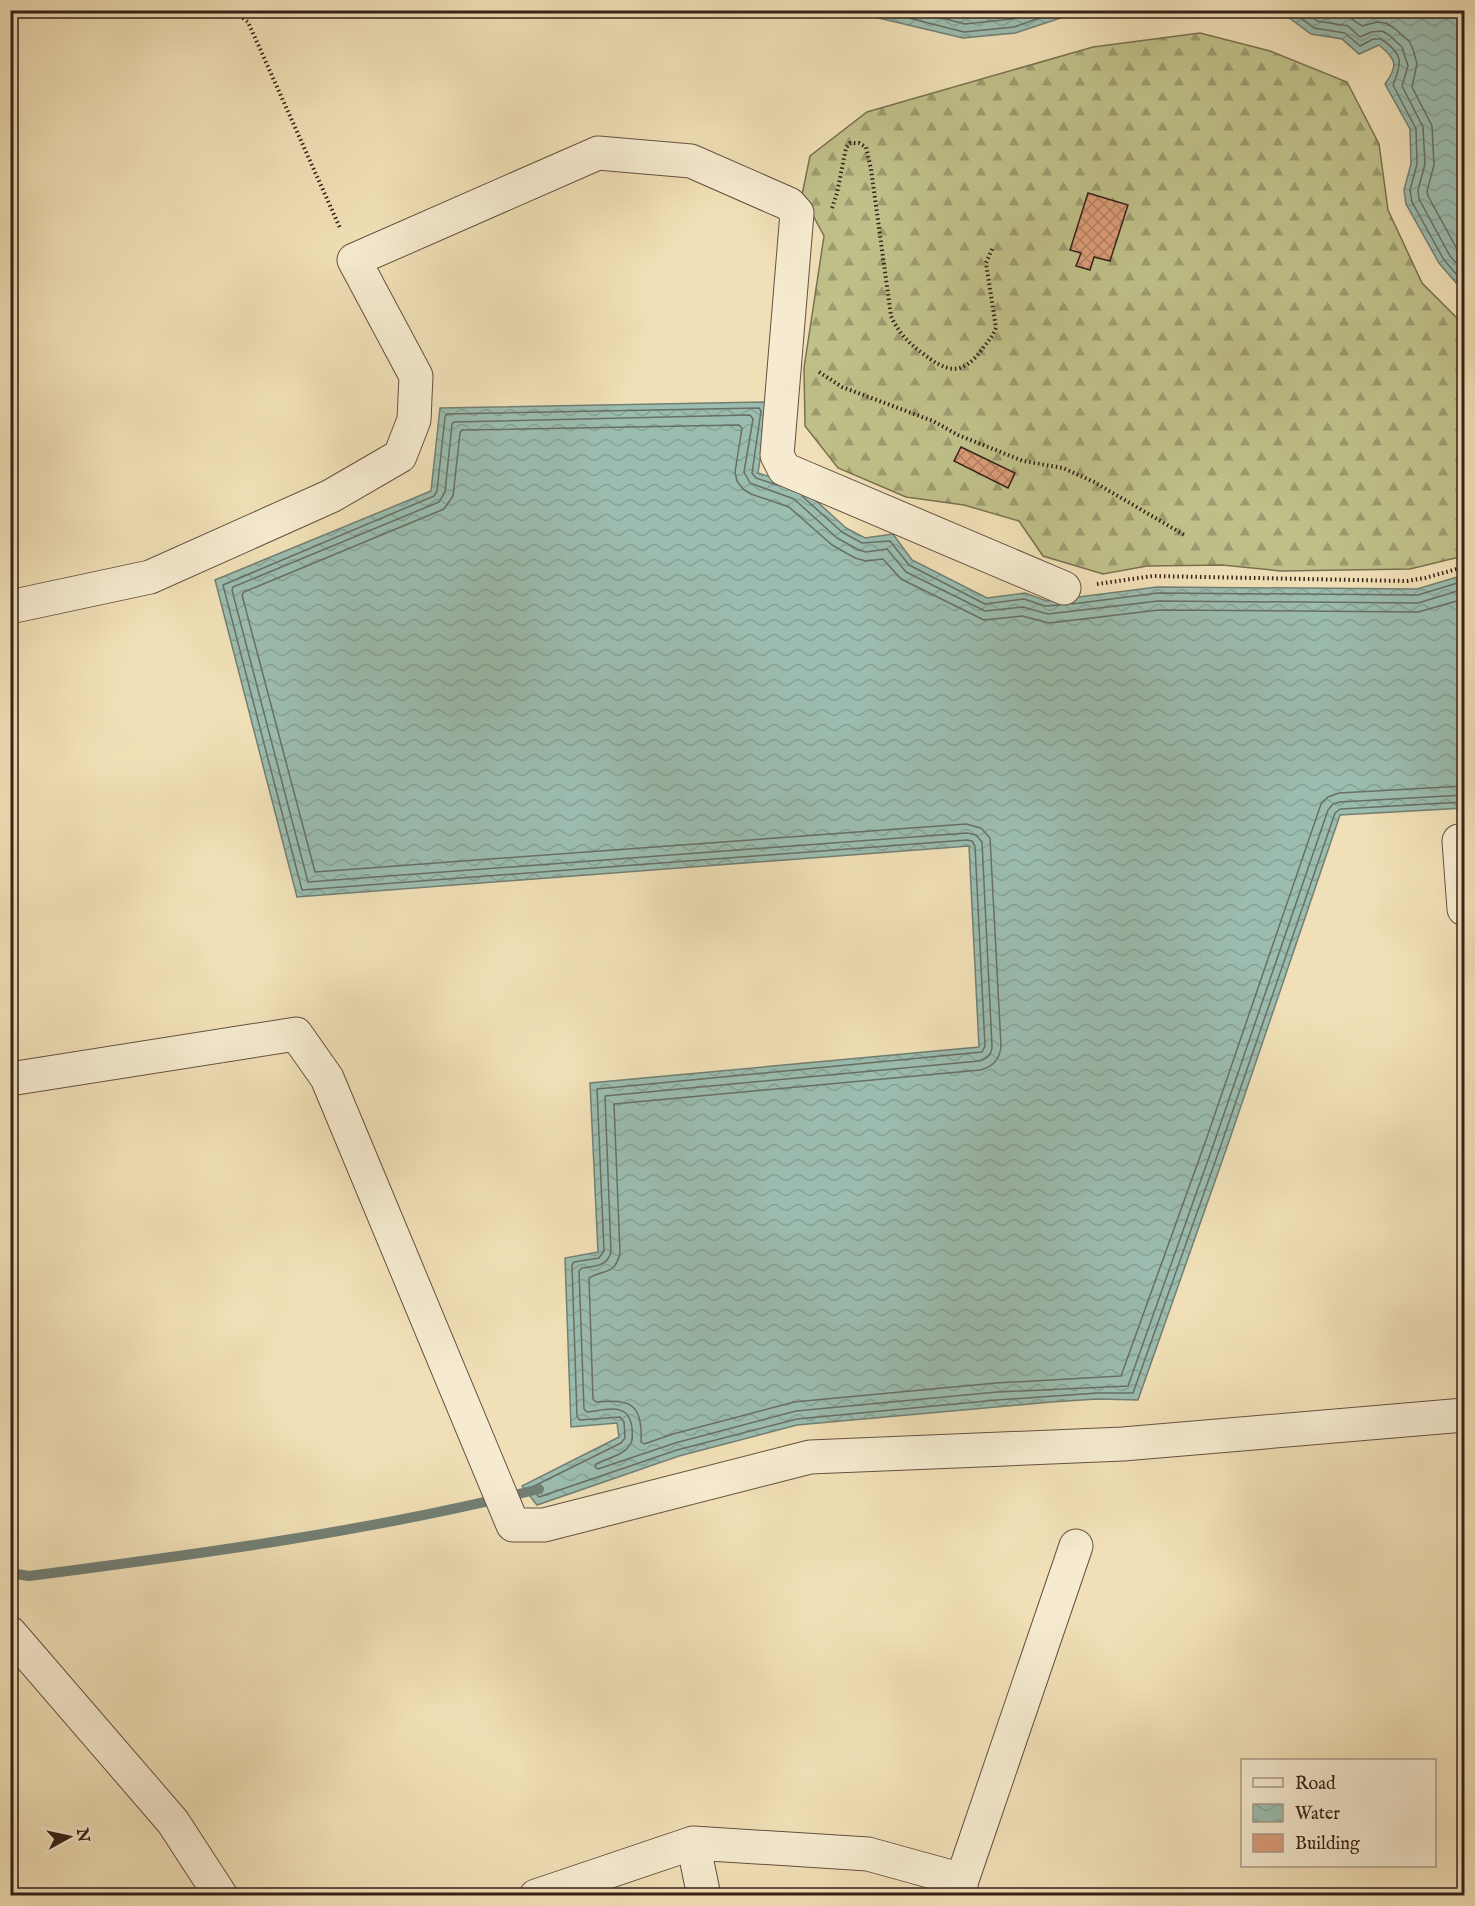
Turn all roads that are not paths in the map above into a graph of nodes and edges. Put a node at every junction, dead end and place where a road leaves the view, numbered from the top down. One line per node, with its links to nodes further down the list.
1 (1064, 588): 2 (street)
2 (10, 607)
3 (1459, 841): 4 (street)
4 (1464, 909)
5 (10, 1079): 6 (street)
6 (1464, 1415)
7 (1076, 1546): 10 (street)
8 (10, 1633): 11 (street)
9 (693, 1843): 10 (street); 12 (street); 13 (street)
10 (961, 1888)
11 (220, 1896)
12 (536, 1896)
13 (704, 1896)

